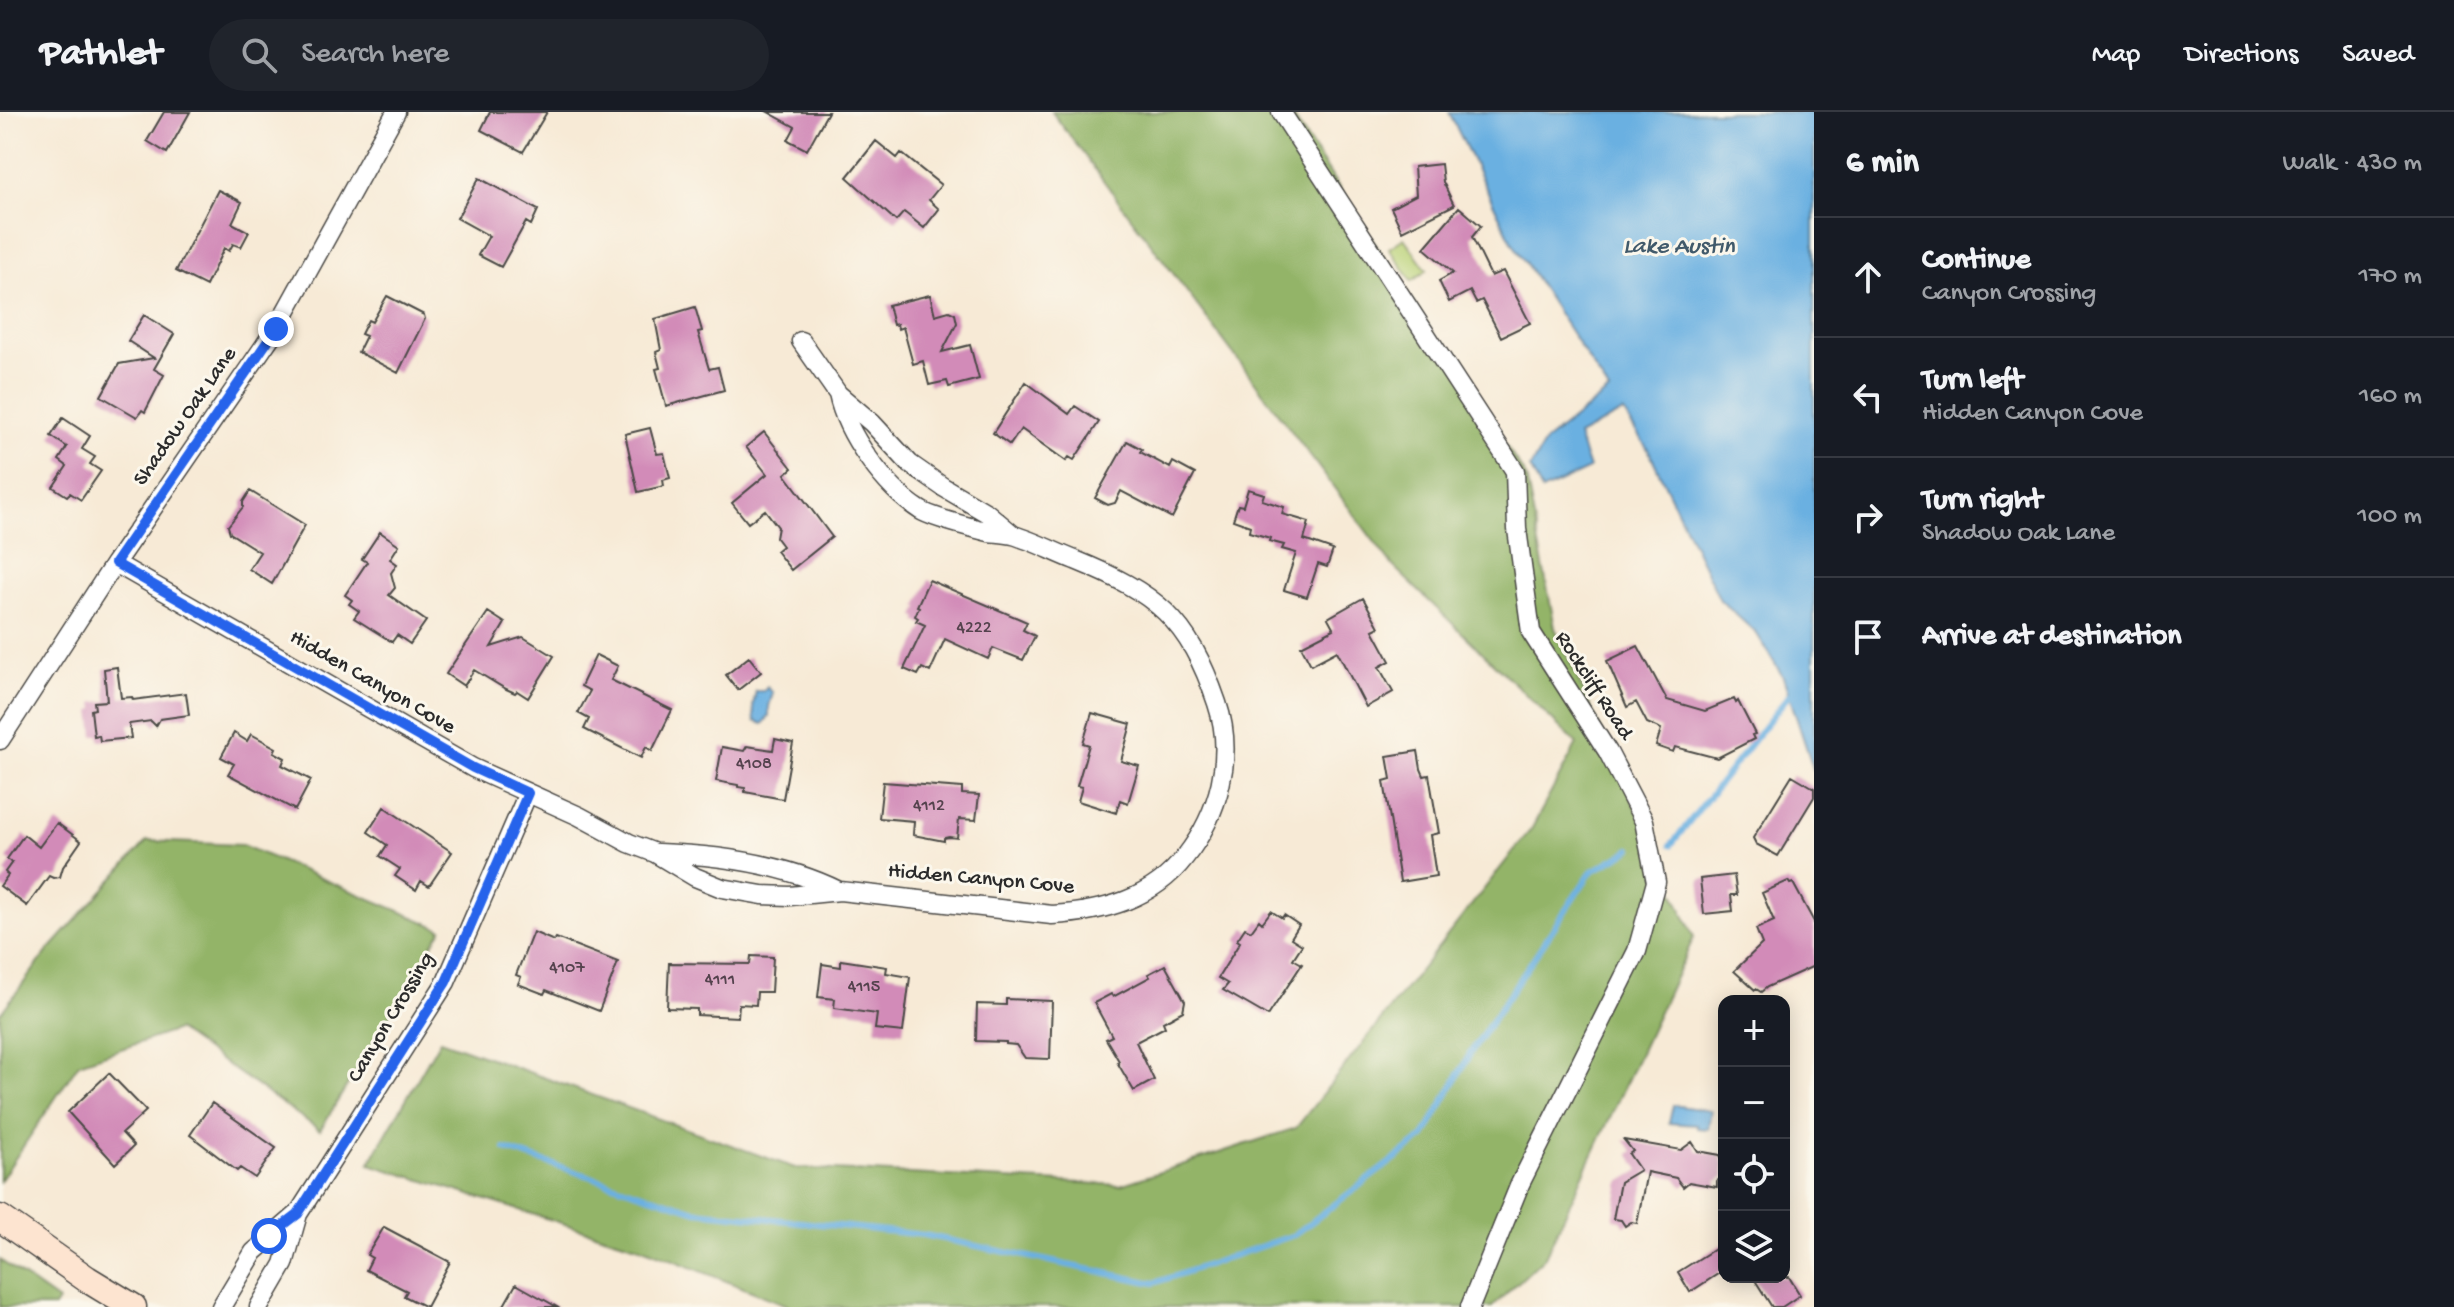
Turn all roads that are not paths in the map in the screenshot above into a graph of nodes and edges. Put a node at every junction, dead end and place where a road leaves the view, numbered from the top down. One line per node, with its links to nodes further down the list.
1 (396, 112): 6 (street, Shadow Oak Lane)
2 (1281, 112): 16 (street, Rockcliff Road)
3 (801, 341): 4 (street, Hidden Canyon Cove)
4 (838, 394): 5 (street, Hidden Canyon Cove); 5 (street, Hidden Canyon Cove)
5 (1012, 534): 10 (street, Hidden Canyon Cove)
6 (115, 563): 7 (street, Shadow Oak Lane); 8 (street, Hidden Canyon Cove)
7 (0, 740)
8 (528, 793): 9 (street, Hidden Canyon Cove); 11 (street, Canyon Crossing)
9 (655, 853): 10 (street, Hidden Canyon Cove); 10 (street, Hidden Canyon Cove)
10 (840, 891)
11 (298, 1214): 14 (street, Canyon Crossing); 15 (street, Canyon Crossing)
12 (0, 1218): 13 (street)
13 (133, 1307)
14 (221, 1307)
15 (259, 1307)
16 (1470, 1307)

